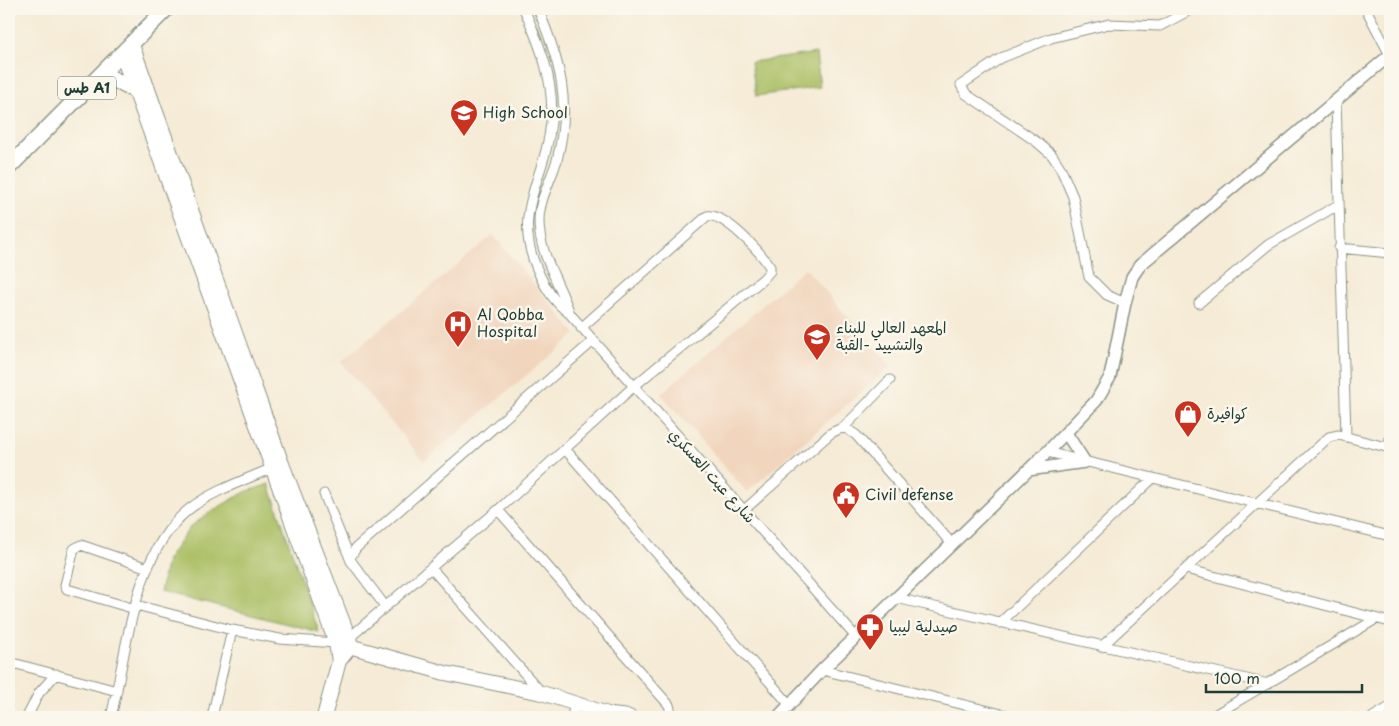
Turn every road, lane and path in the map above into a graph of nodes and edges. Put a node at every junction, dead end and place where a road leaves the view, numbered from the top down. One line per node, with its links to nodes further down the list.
1 (166, 9): 8 (highway, طس A1)
2 (524, 9): 7 (street, شارع عيت العسكري)
3 (538, 9): 6 (street, شارع عيت العسكري)
4 (1192, 9): 17 (street)
5 (1366, 9): 9 (street)
6 (553, 45): 7 (street); 19 (street, شارع عيت العسكري)
7 (541, 48): 19 (street, شارع عيت العسكري)
8 (127, 49): 10 (highway, طس A1); 11 (main road); 32 (main road)
9 (1390, 55): 12 (street)
10 (89, 86): 11 (highway); 13 (highway, طس A1)
11 (136, 91): 32 (main road)
12 (1336, 100): 14 (street); 17 (street)
13 (9, 167)
14 (1338, 205): 15 (street); 18 (street)
15 (1339, 248): 16 (street); 26 (street)
16 (1390, 253)
17 (1125, 303): 25 (street)
18 (1199, 303)
19 (570, 314): 20 (street, شارع عيت العسكري)
20 (581, 328): 21 (street, شارع عيت العسكري); 23 (street)
21 (592, 342): 23 (street, شارع عيت العسكري); 41 (street)
22 (890, 380): 24 (street)
23 (633, 388): 29 (street); 38 (street, شارع عيت العسكري)
24 (844, 427): 38 (street); 40 (street)
25 (1066, 433): 30 (street); 31 (street)
26 (1346, 436): 28 (street); 36 (street)
27 (1390, 437): 28 (street)
28 (1390, 448)
29 (565, 449): 37 (street); 62 (street)
30 (1047, 452): 31 (street); 33 (street)
31 (1085, 462): 33 (street); 34 (street)
32 (277, 466): 42 (street); 53 (main road)
33 (1028, 470): 40 (street)
34 (1153, 478): 36 (street); 50 (street)
35 (324, 494): 41 (street)
36 (1258, 503): 39 (street); 44 (street)
37 (498, 510): 43 (street); 72 (street)
38 (743, 511): 52 (street, شارع عيت العسكري)
39 (1390, 536)
40 (952, 544): 45 (street)
41 (350, 556): 46 (street)
42 (148, 568): 47 (street); 47 (street)
43 (431, 568): 46 (street); 60 (street)
44 (1186, 570): 48 (street); 54 (street)
45 (896, 598): 50 (street); 52 (street)
46 (385, 606): 53 (street)
47 (136, 607): 51 (street); 59 (street)
48 (1376, 618): 49 (street); 58 (street)
49 (1390, 622)
50 (1000, 623): 54 (street)
51 (232, 630): 53 (street); 68 (street)
52 (856, 637): 56 (street)
53 (346, 642): 60 (main road); 69 (main road)
54 (1101, 647): 58 (street)
55 (9, 662): 57 (street)
56 (822, 670): 62 (street); 73 (street)
57 (56, 674): 59 (street); 66 (street)
58 (1268, 684): 74 (street)
59 (117, 691): 67 (street)
60 (542, 693): 61 (main road)
61 (575, 703): 64 (main road); 70 (street)
62 (789, 704): 65 (street)
63 (1390, 707): 75 (street)
64 (613, 716): 71 (main road)
65 (776, 716)
66 (27, 717)
67 (111, 717)
68 (212, 717)
69 (324, 717)
70 (572, 717)
71 (629, 717)
72 (672, 717)
73 (1014, 717)
74 (1212, 717)
75 (1373, 717)

